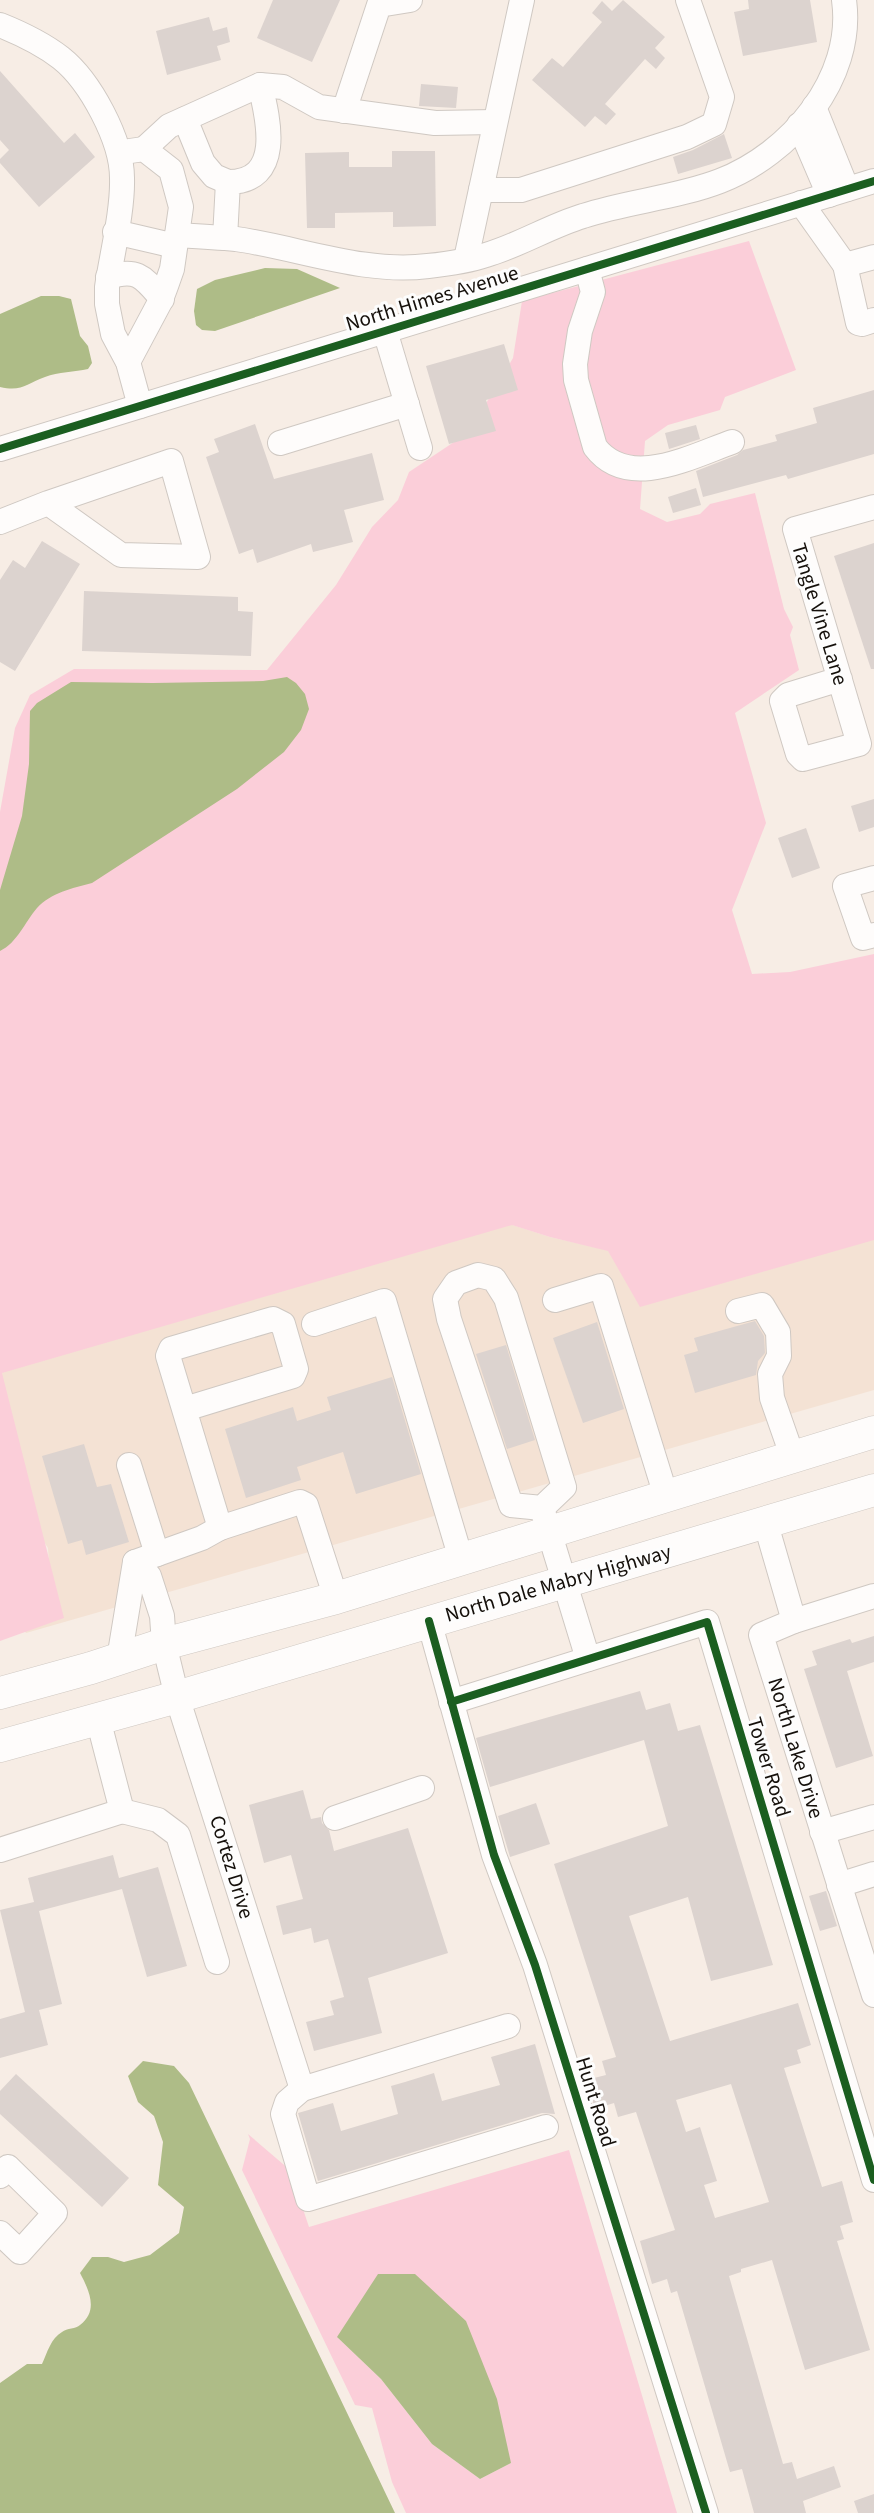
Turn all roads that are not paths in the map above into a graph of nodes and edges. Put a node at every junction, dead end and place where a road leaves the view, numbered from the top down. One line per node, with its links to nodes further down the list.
1 (410, 0): 7 (street)
2 (522, 0): 10 (street)
3 (688, 0): 15 (street)
4 (844, 0): 8 (street)
5 (0, 25): 12 (street)
6 (260, 85): 7 (street); 9 (street); 14 (street)
7 (345, 111): 10 (street)
8 (806, 116): 16 (street); 22 (street)
9 (185, 119): 11 (street); 14 (street)
10 (495, 122): 15 (street)
11 (144, 149): 12 (street); 20 (street)
12 (118, 154): 18 (street)
13 (874, 181): 16 (street, North Himes Avenue)
14 (228, 182): 19 (street)
15 (481, 190): 22 (street)
16 (838, 192): 17 (street, North Himes Avenue)
17 (801, 203): 23 (street); 24 (street, North Himes Avenue)
18 (115, 232): 20 (street); 25 (street)
19 (225, 238): 20 (street); 22 (street)
20 (176, 240): 26 (street)
21 (874, 257): 23 (street)
22 (466, 259)
23 (845, 265): 27 (street)
24 (587, 269): 28 (street, North Himes Avenue); 32 (street)
25 (108, 277): 26 (street); 29 (street)
26 (162, 298): 29 (street)
27 (874, 320)
28 (386, 331): 30 (street); 31 (street, North Himes Avenue)
29 (128, 362): 31 (street)
30 (407, 404): 33 (street); 34 (street)
31 (140, 406): 35 (street, North Himes Avenue)
32 (732, 442)
33 (280, 443)
34 (420, 448)
35 (0, 449)
36 (48, 503): 36 (street); 38 (street)
37 (874, 507): 39 (street, Tangle Vine Lane)
38 (0, 522)
39 (840, 679): 39 (street, Tangle Vine Lane)
40 (874, 878): 41 (street)
41 (874, 935)
42 (555, 1300): 50 (street)
43 (738, 1311): 47 (street)
44 (314, 1324): 55 (street)
45 (185, 1409): 45 (street); 53 (street)
46 (874, 1432): 47 (main road)
47 (793, 1458): 50 (main road)
48 (129, 1465): 54 (street)
49 (874, 1490): 52 (main road, North Dale Mabry Highway)
50 (666, 1496): 51 (main road)
51 (546, 1520): 51 (street); 55 (main road); 56 (street)
52 (765, 1521): 56 (main road, North Dale Mabry Highway); 60 (street)
53 (220, 1527): 54 (street); 58 (street)
54 (146, 1558): 61 (street, Cortez Drive); 63 (street)
55 (461, 1560): 58 (main road)
56 (564, 1581): 59 (main road, North Dale Mabry Highway); 62 (street)
57 (874, 1596): 60 (street)
58 (336, 1598): 61 (main road)
59 (429, 1621): 65 (main road, North Dale Mabry Highway); 66 (street, Hunt Road)
60 (794, 1621): 73 (street, North Lake Drive)
61 (164, 1644): 63 (main road); 65 (street, Cortez Drive)
62 (588, 1659): 66 (street, Tower Road); 83 (street, Tower Road)
63 (105, 1664): 64 (main road)
64 (0, 1693)
65 (177, 1697): 67 (main road, North Dale Mabry Highway); 80 (street, Cortez Drive)
66 (451, 1702): 85 (street, Hunt Road)
67 (98, 1719): 68 (main road, North Dale Mabry Highway); 70 (street)
68 (0, 1746)
69 (422, 1788): 72 (street)
70 (122, 1811): 74 (street); 77 (street)
71 (874, 1817): 73 (street)
72 (336, 1818)
73 (822, 1832): 76 (street, North Lake Drive)
74 (0, 1850)
75 (874, 1874): 76 (street)
76 (838, 1885): 78 (street, North Lake Drive)
77 (217, 1962)
78 (874, 1995)
79 (508, 2026): 80 (street)
80 (302, 2089): 81 (street)
81 (546, 2127)
82 (0, 2176): 84 (street)
83 (874, 2180)
84 (0, 2233)
85 (706, 2513)

